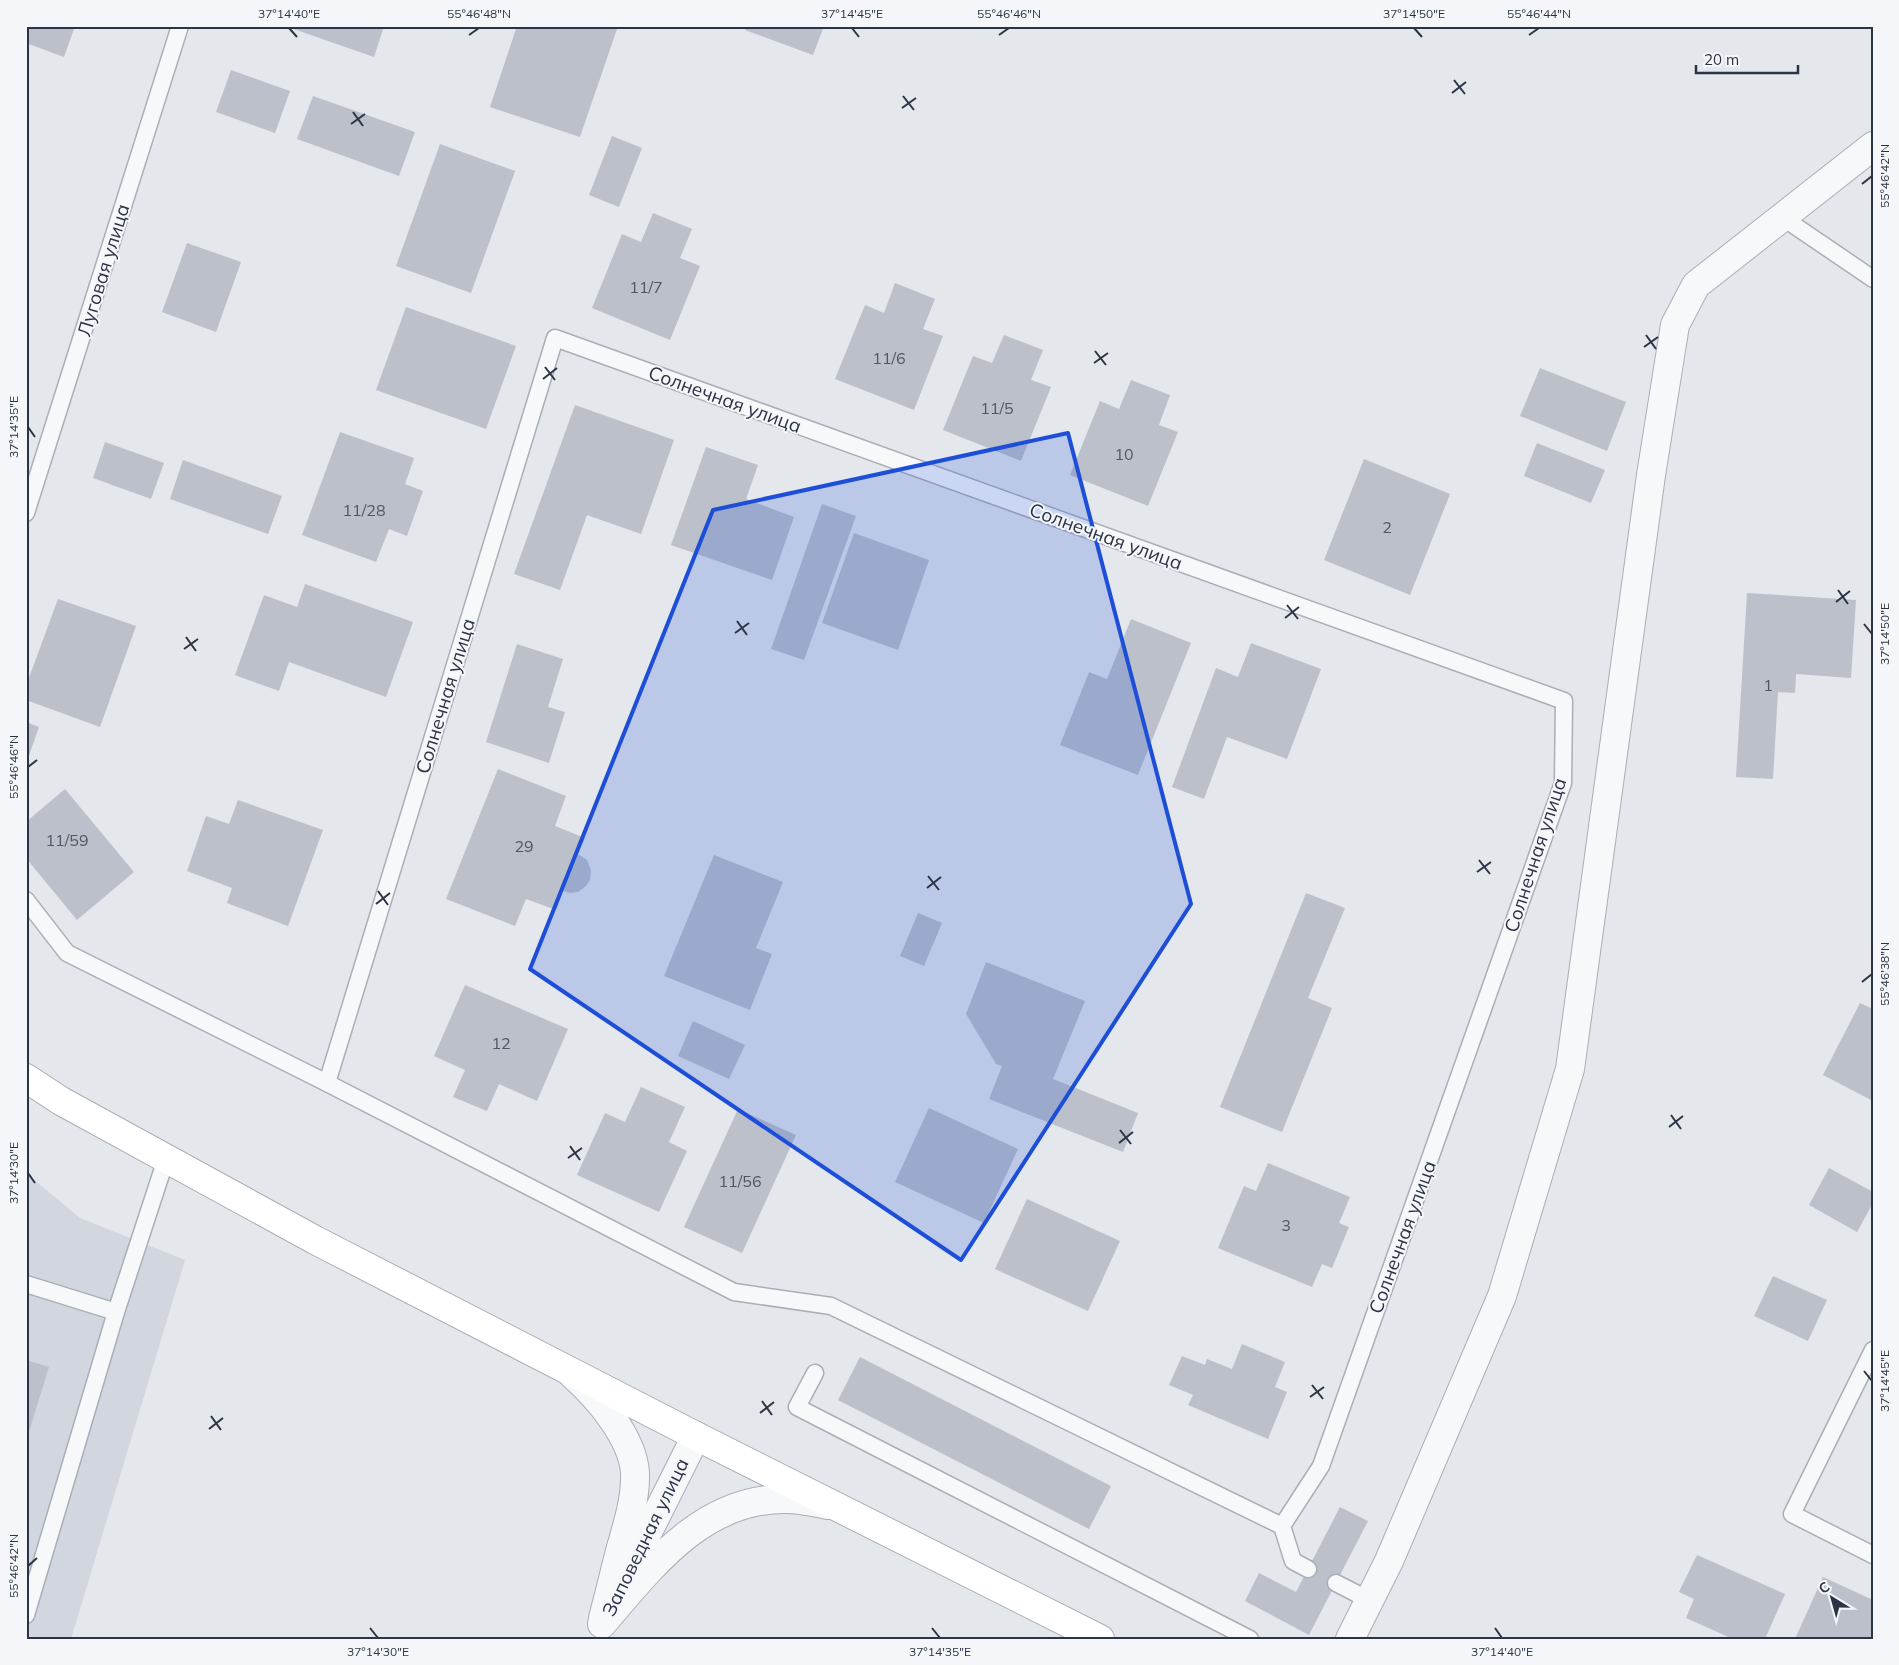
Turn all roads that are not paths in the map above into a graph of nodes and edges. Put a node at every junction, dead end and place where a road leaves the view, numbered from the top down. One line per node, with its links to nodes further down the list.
1 (180, 26): 5 (lane, Луговая улица)
2 (1873, 146): 3 (street)
3 (1782, 217): 4 (lane); 21 (street)
4 (1873, 279)
5 (26, 514)
6 (26, 900): 8 (lane)
7 (26, 1078): 9 (street)
8 (327, 1083): 17 (lane); 17 (lane, Солнечная улица)
9 (166, 1159): 11 (lane); 13 (street)
10 (26, 1284): 11 (lane)
11 (116, 1312): 22 (lane)
12 (1873, 1350): 18 (lane)
13 (567, 1370): 15 (street); 23 (street)
14 (815, 1373): 25 (lane)
15 (696, 1436): 16 (street); 23 (street, Заповедная улица)
16 (838, 1508): 23 (street); 24 (street)
17 (1282, 1526): 19 (lane)
18 (1873, 1555)
19 (1308, 1569)
20 (1336, 1583): 21 (lane)
21 (1369, 1600): 26 (street)
22 (26, 1615)
23 (598, 1632)
24 (1100, 1639)
25 (1250, 1639)
26 (1350, 1639)

